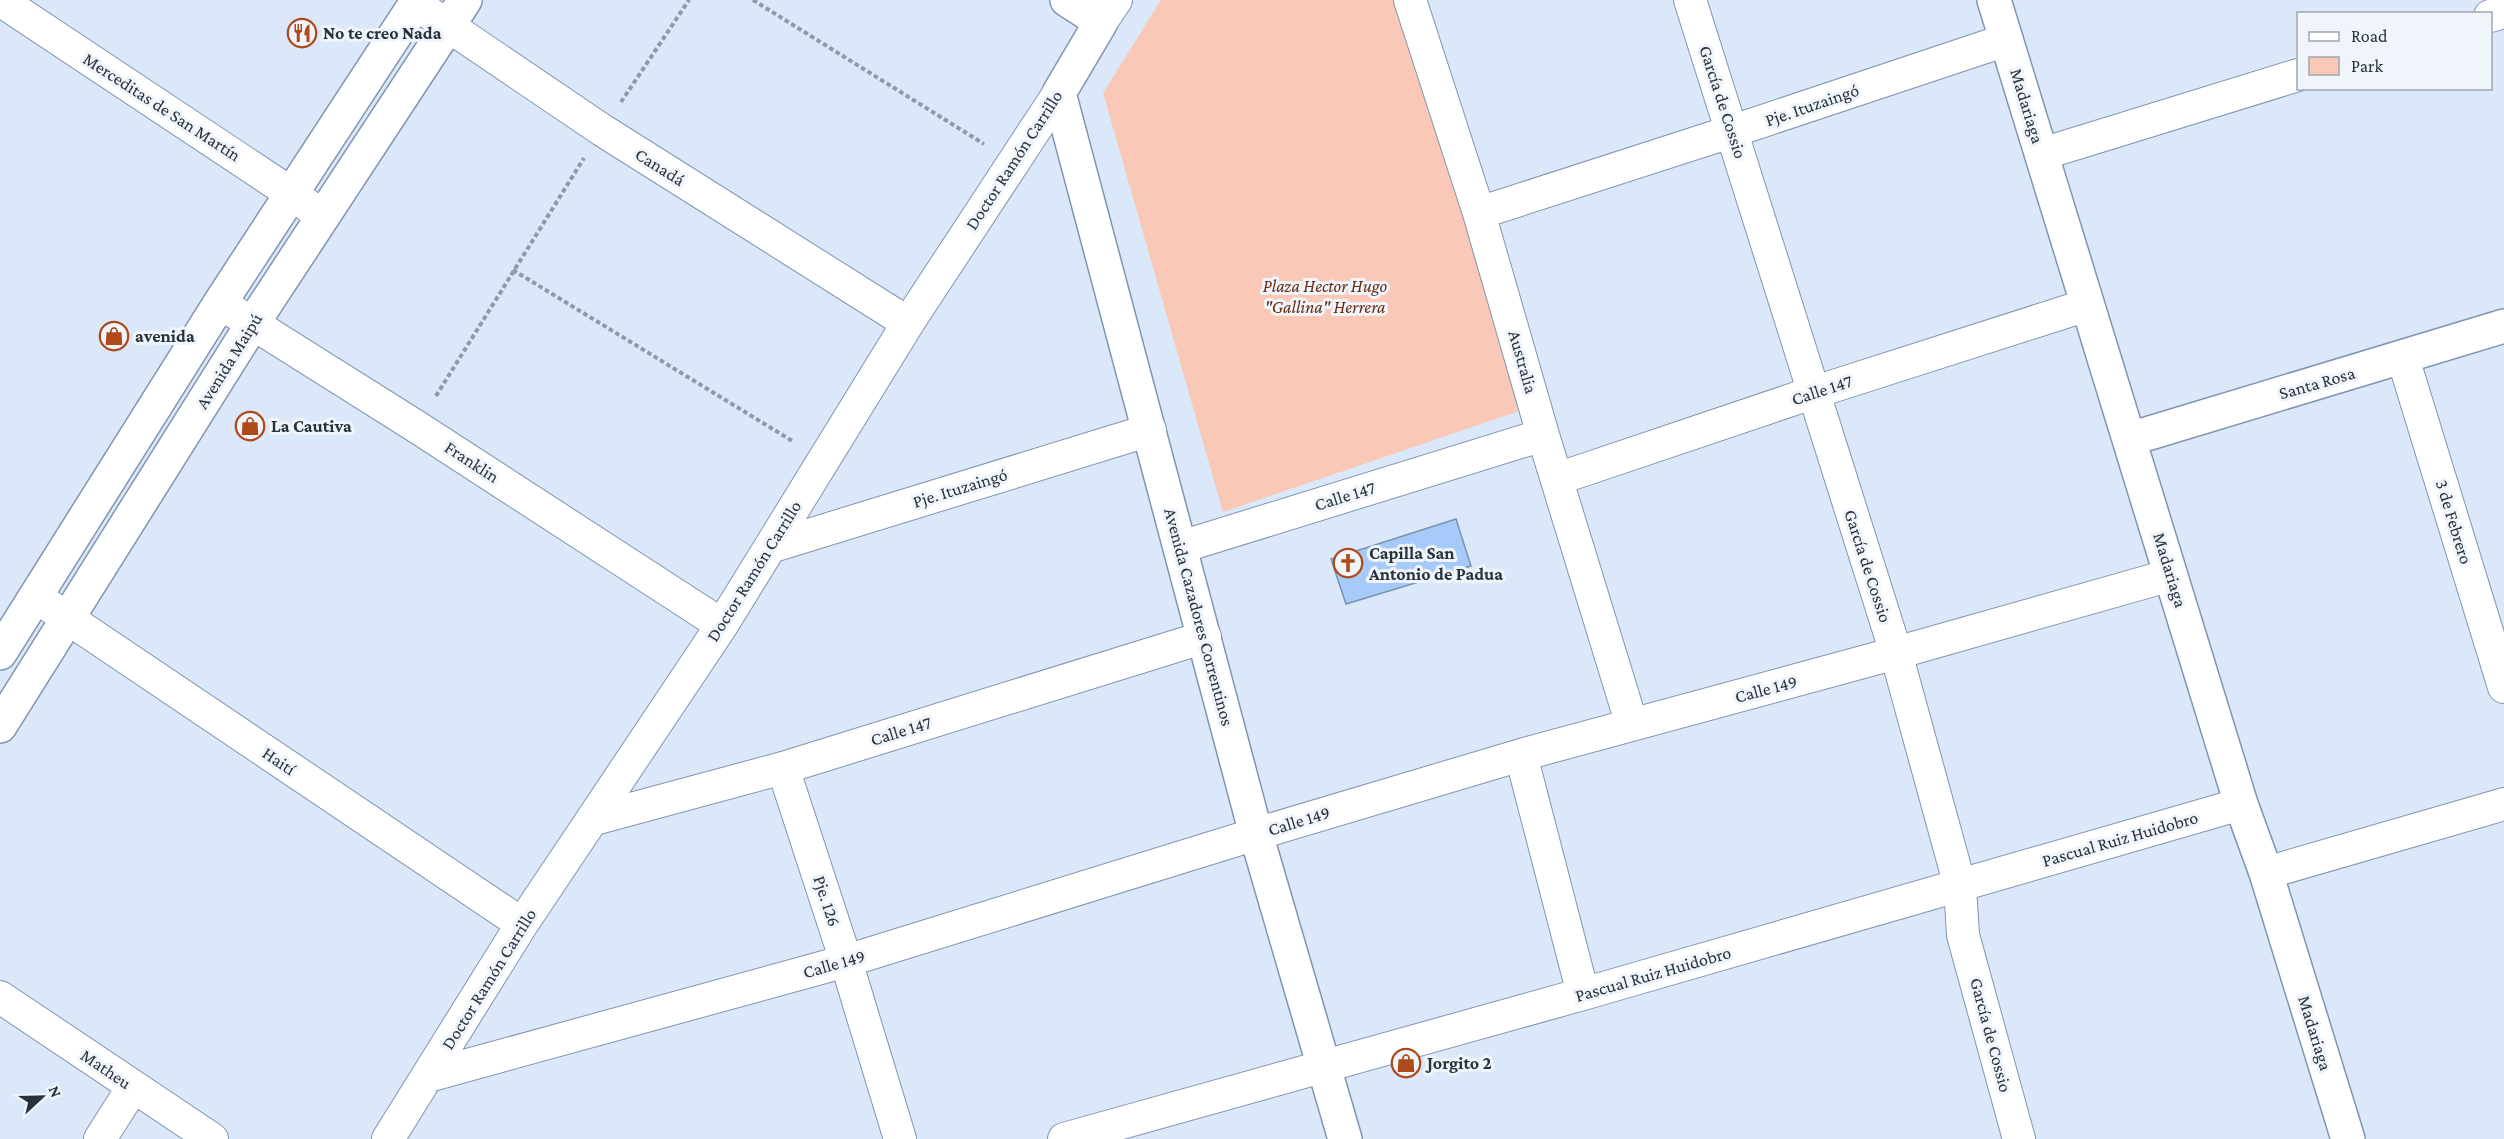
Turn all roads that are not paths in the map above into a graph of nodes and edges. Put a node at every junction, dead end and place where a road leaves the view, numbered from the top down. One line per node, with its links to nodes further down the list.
1 (0, 0): 14 (street, Merceditas de San Martín)
2 (1067, 0): 7 (street)
3 (1410, 0): 15 (street, Australia)
4 (1690, 0): 12 (street, García de Cossio)
5 (1994, 0): 9 (street, Madariaga)
6 (417, 2): 8 (street, Canadá); 14 (street)
7 (1108, 11): 11 (street, Doctor Ramón Carrillo)
8 (457, 13): 16 (street, Avenida Maipú); 20 (street, Canadá)
9 (2006, 40): 12 (street, Pje. Ituzaingó); 13 (street, Madariaga)
10 (2297, 75): 13 (street)
11 (1059, 93): 20 (street, Doctor Ramón Carrillo); 24 (street, Avenida Cazadores Correntinos)
12 (1733, 131): 15 (street, Pje. Ituzaingó); 23 (street, García de Cossio)
13 (2042, 154): 18 (street, Madariaga)
14 (292, 194): 16 (street, Merceditas de San Martín); 17 (street)
15 (1479, 213): 25 (street, Australia)
16 (322, 216): 19 (street, Avenida Maipú)
17 (220, 303): 19 (street, Franklin); 31 (street)
18 (2087, 305): 23 (street, Calle 147); 26 (street, Madariaga)
19 (253, 323): 32 (street, Avenida Maipú); 33 (street, Franklin)
20 (908, 323): 28 (street, Doctor Ramón Carrillo)
21 (2504, 327): 22 (street, Santa Rosa)
22 (2403, 358): 26 (street, Santa Rosa); 37 (street, 3 de Febrero)
23 (1812, 393): 27 (street, Calle 147); 36 (street, García de Cossio)
24 (1150, 430): 28 (street, Pje. Ituzaingó); 29 (street, Avenida Cazadores Correntinos)
25 (1543, 435): 27 (street, Australia); 29 (street, Calle 147)
26 (2130, 439): 30 (street, Madariaga)
27 (1557, 479): 38 (street, Australia)
28 (770, 547): 33 (street, Doctor Ramón Carrillo)
29 (1181, 547): 34 (street, Avenida Cazadores Correntinos)
30 (2171, 575): 36 (street, Calle 149); 42 (street, Madariaga)
31 (36, 597): 32 (street, Haití); 35 (street)
32 (68, 619): 39 (street, Avenida Maipú); 48 (street, Haití)
33 (722, 625): 44 (street, Doctor Ramón Carrillo)
34 (1205, 637): 41 (street, Calle 147); 45 (street, Avenida Cazadores Correntinos)
35 (0, 652)
36 (1896, 654): 38 (street, Calle 149); 47 (street, García de Cossio)
37 (2504, 687)
38 (1632, 725): 40 (street, Calle 149)
39 (0, 726)
40 (1521, 755): 45 (street, Calle 149); 50 (street)
41 (783, 768): 44 (street, Calle 147); 49 (street, Pje. 126)
42 (2241, 804): 46 (street, Madariaga); 47 (street, Pascual Ruiz Huidobro)
43 (2504, 804): 46 (street)
44 (594, 819): 48 (street, Doctor Ramón Carrillo)
45 (1256, 834): 49 (street, Calle 149); 52 (street, Avenida Cazadores Correntinos)
46 (2266, 873): 62 (street, Madariaga)
47 (1960, 886): 50 (street, Pascual Ruiz Huidobro); 61 (street, García de Cossio)
48 (522, 924): 53 (street, Doctor Ramón Carrillo)
49 (846, 961): 53 (street, Calle 149); 58 (street, Pje. 126)
50 (1583, 994): 52 (street, Pascual Ruiz Huidobro)
51 (0, 997): 54 (street, Matheu)
52 (1323, 1065): 59 (street, Pascual Ruiz Huidobro); 60 (street, Avenida Cazadores Correntinos)
53 (428, 1076): 57 (street, Doctor Ramón Carrillo)
54 (133, 1088): 55 (street); 56 (street, Matheu)
55 (100, 1139)
56 (212, 1139)
57 (387, 1139)
58 (900, 1139)
59 (1064, 1139)
60 (1345, 1139)
61 (2019, 1139)
62 (2348, 1139)

